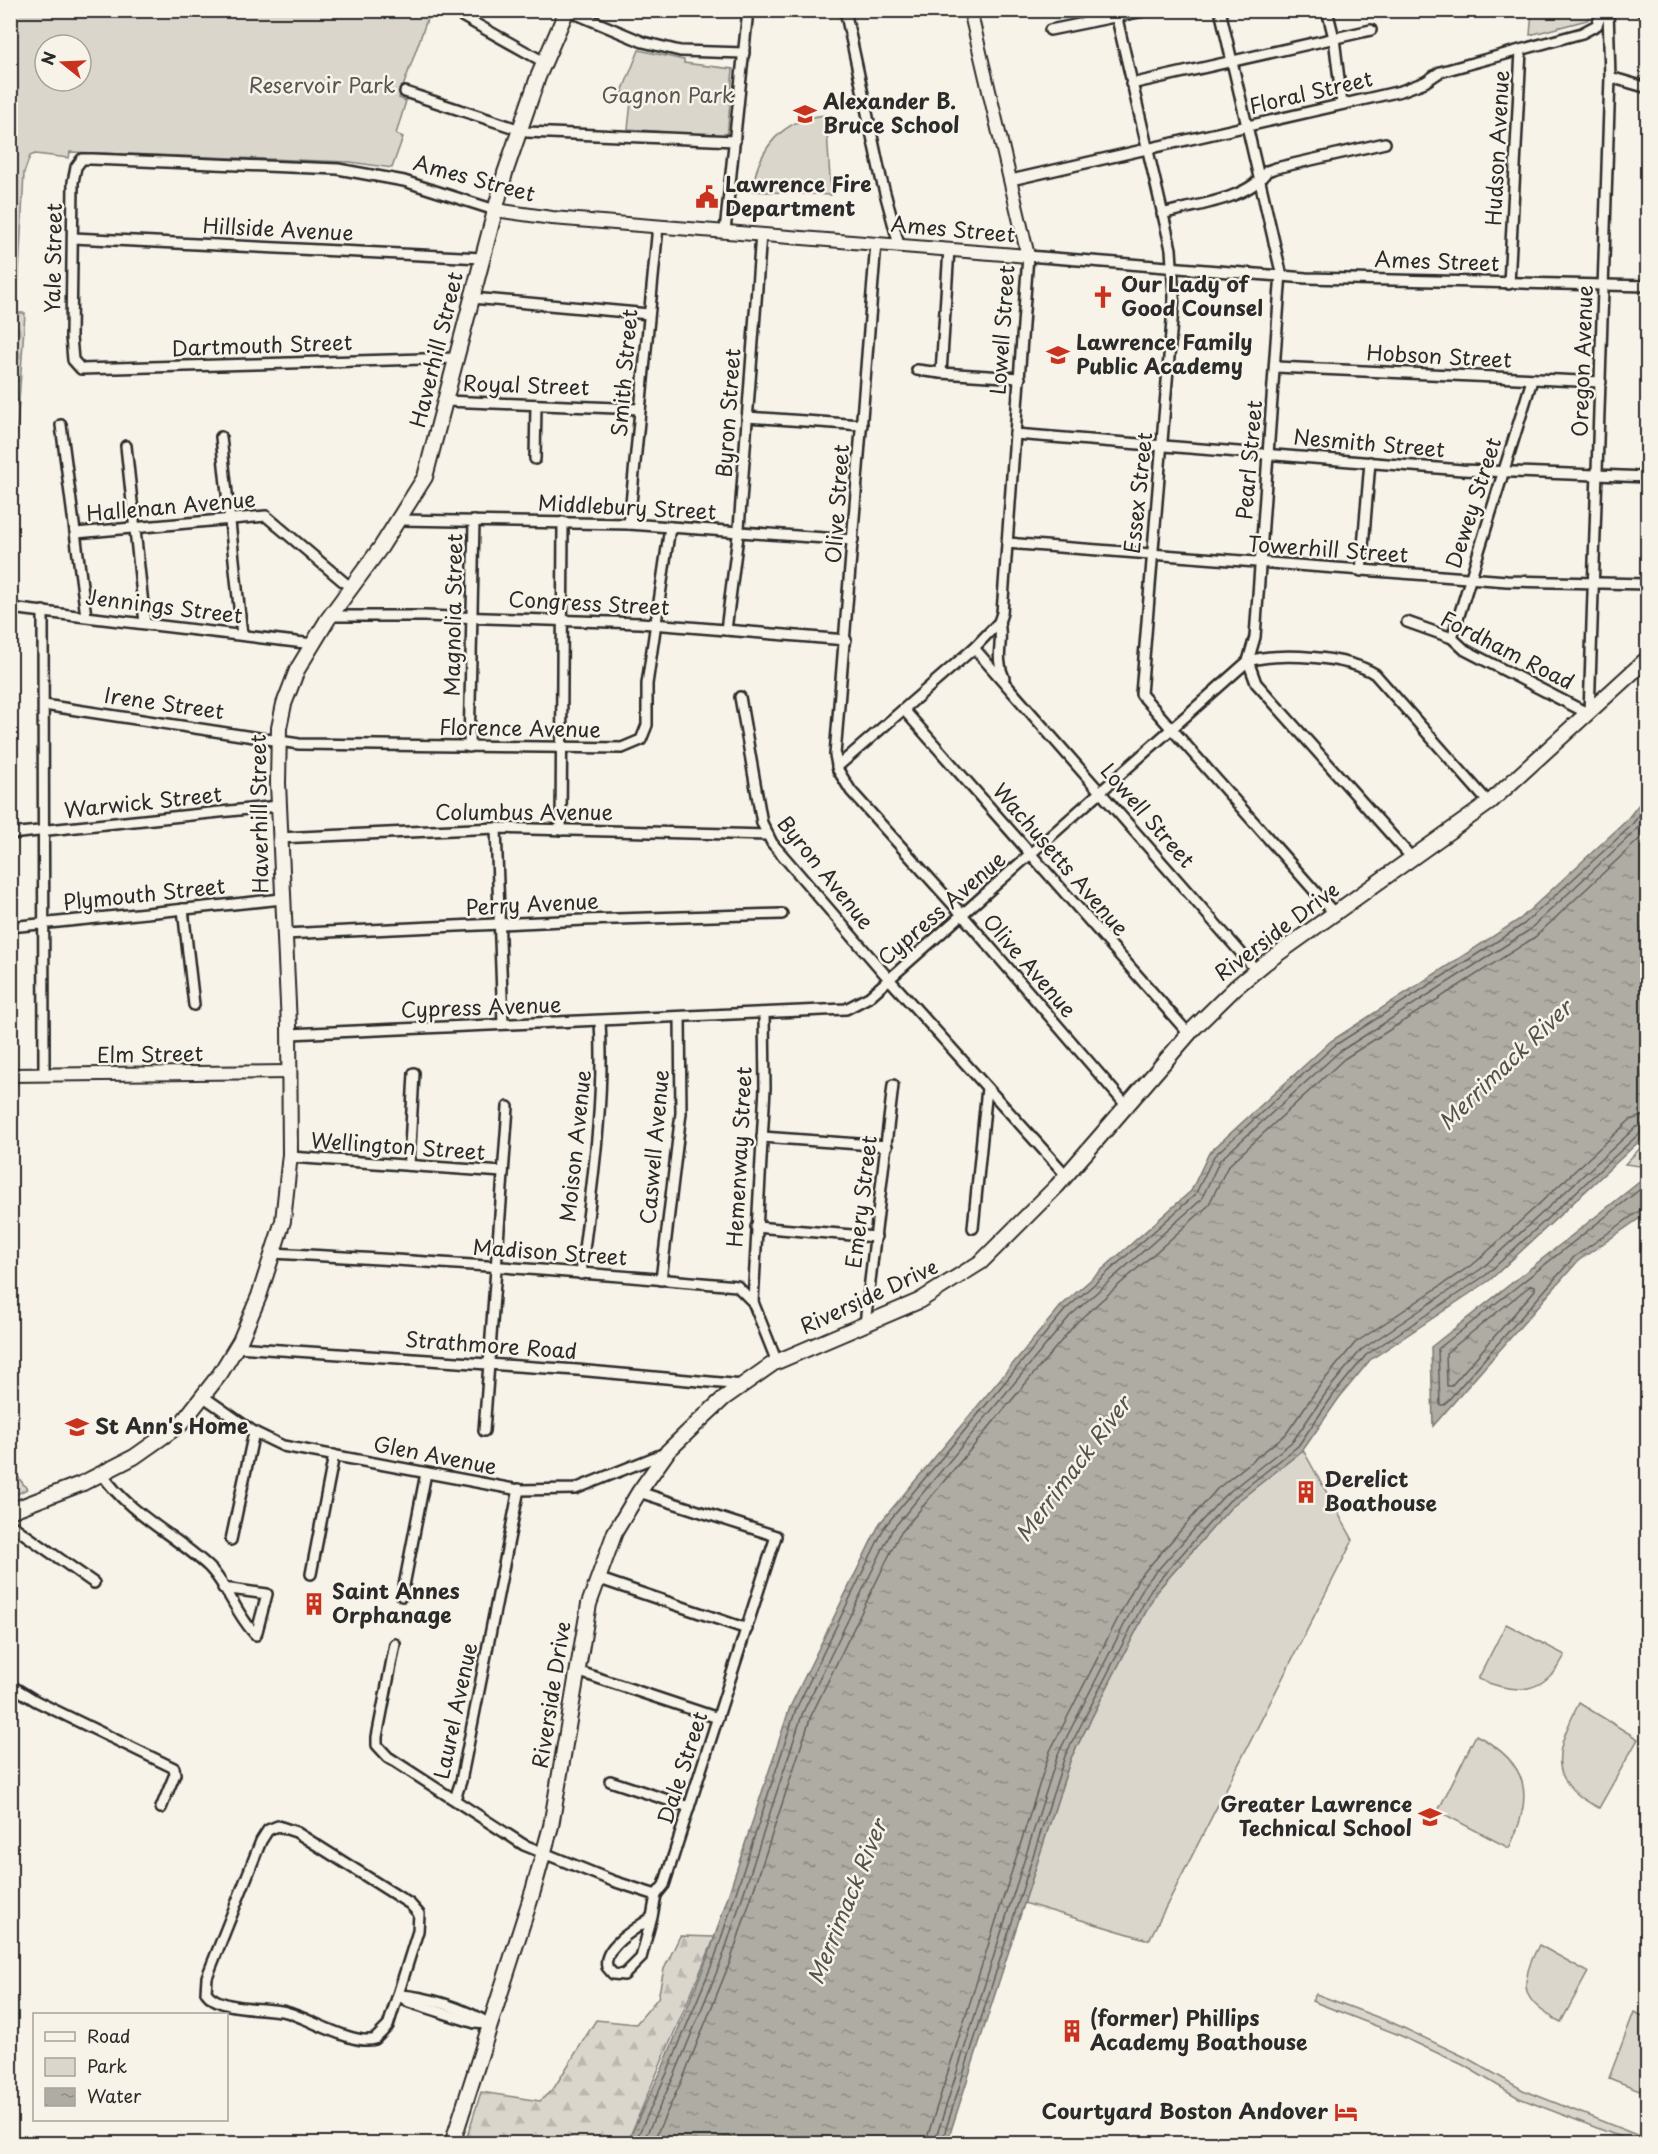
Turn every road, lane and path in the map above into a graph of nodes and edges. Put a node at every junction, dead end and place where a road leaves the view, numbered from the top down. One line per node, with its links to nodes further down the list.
1 (450, 10): 19 (street)
2 (567, 10): 17 (street); 19 (main road, Haverhill Street)
3 (748, 10): 17 (street)
4 (845, 10): 40 (street)
5 (970, 10): 31 (street, Lowell Street)
6 (1149, 10): 12 (street)
7 (1220, 10): 18 (street, Pearl Street)
8 (1327, 10): 15 (street)
9 (1606, 10): 16 (street, Floral Street); 20 (street, Oregon Avenue)
10 (1640, 10): 11 (street)
11 (1647, 12)
12 (1116, 14): 13 (street); 21 (street, Essex Street)
13 (1050, 30)
14 (1371, 30): 15 (street)
15 (1334, 38): 18 (street); 24 (street)
16 (1521, 50): 24 (street, Floral Street); 46 (street, Hudson Avenue)
17 (744, 53): 27 (street)
18 (1232, 61): 21 (street); 25 (street, Pearl Street)
19 (544, 62): 26 (main road, Haverhill Street)
20 (1610, 77): 22 (street); 47 (street, Oregon Avenue)
21 (1131, 84): 29 (street, Essex Street)
22 (1647, 88)
23 (405, 93): 26 (street)
24 (1342, 104): 25 (street, Floral Street)
25 (1247, 126): 29 (street, Floral Street); 32 (street, Pearl Street)
26 (519, 131): 27 (street); 33 (main road, Haverhill Street)
27 (735, 141): 36 (street)
28 (1384, 143): 32 (street)
29 (1146, 149): 31 (street, Floral Street); 34 (street, Essex Street)
30 (82, 159): 33 (street, Ames Street); 38 (street, Yale Street)
31 (1011, 180): 42 (street, Lowell Street)
32 (1260, 182): 34 (street); 45 (street, Pearl Street)
33 (495, 210): 35 (street, Ames Street); 43 (main road, Haverhill Street)
34 (1162, 214): 44 (street, Essex Street)
35 (658, 226): 36 (street, Ames Street); 50 (street, Smith Street)
36 (725, 231): 37 (street, Ames Street)
37 (761, 234): 39 (street, Ames Street); 62 (street, Byron Street)
38 (73, 237): 43 (street, Hillside Avenue); 52 (street, Yale Street)
39 (876, 243): 40 (street, Ames Street); 64 (street, Olive Street)
40 (899, 245): 41 (street, Ames Street)
41 (949, 249): 42 (street, Ames Street); 55 (street)
42 (1028, 256): 44 (street, Ames Street); 56 (street, Lowell Street)
43 (482, 258): 49 (main road, Haverhill Street)
44 (1173, 268): 45 (street, Ames Street); 67 (street, Essex Street)
45 (1281, 276): 46 (street, Ames Street); 53 (street, Pearl Street)
46 (1509, 284): 47 (street, Ames Street)
47 (1604, 286): 48 (street, Ames Street); 58 (street, Oregon Avenue)
48 (1647, 286)
49 (472, 298): 50 (street); 51 (main road, Haverhill Street)
50 (649, 314): 61 (street, Smith Street)
51 (457, 358): 52 (street, Dartmouth Street); 59 (main road, Haverhill Street)
52 (73, 360)
53 (1276, 367): 57 (street, Hobson Street); 69 (street, Pearl Street)
54 (917, 370): 55 (street)
55 (940, 373): 56 (street)
56 (1020, 378): 65 (street, Lowell Street)
57 (1532, 380): 58 (street, Hobson Street); 72 (street, Dewey Street)
58 (1601, 382): 73 (street, Oregon Avenue)
59 (446, 401): 60 (street, Royal Street); 76 (main road, Haverhill Street)
60 (536, 405): 61 (street, Royal Street); 70 (street)
61 (640, 409): 79 (street, Smith Street)
62 (747, 417): 64 (street); 82 (street, Byron Street)
63 (61, 425): 83 (street)
64 (862, 425): 84 (street, Olive Street)
65 (1016, 434): 67 (street, Nesmith Street); 85 (street, Lowell Street)
66 (222, 437): 75 (street)
67 (1162, 445): 69 (street, Nesmith Street); 86 (street, Essex Street)
68 (126, 446): 81 (street)
69 (1269, 454): 71 (street, Nesmith Street); 87 (street, Pearl Street)
70 (535, 459)
71 (1370, 462): 72 (street, Nesmith Street); 88 (street)
72 (1503, 472): 73 (street, Nesmith Street); 89 (street, Dewey Street)
73 (1598, 476): 74 (street, Nesmith Street); 90 (street, Oregon Avenue)
74 (1647, 477)
75 (230, 519): 81 (street, Hallenan Avenue); 92 (street, Hallenan Avenue); 104 (street)
76 (399, 520): 77 (street, Middlebury Street); 92 (main road, Haverhill Street)
77 (474, 521): 78 (street, Middlebury Street); 97 (street, Magnolia Street)
78 (563, 522): 79 (street, Middlebury Street); 98 (street)
79 (629, 524): 80 (street, Middlebury Street)
80 (670, 527): 82 (street, Middlebury Street); 102 (street)
81 (135, 528): 83 (street, Hallenan Avenue); 101 (street)
82 (738, 532): 84 (street, Middlebury Street); 103 (street, Byron Street)
83 (76, 534): 95 (street)
84 (854, 540): 106 (street, Olive Street)
85 (1007, 543): 86 (street, Towerhill Street); 99 (street, Lowell Street)
86 (1151, 554): 87 (street, Towerhill Street); 116 (street, Essex Street)
87 (1260, 564): 88 (street, Towerhill Street); 110 (street, Pearl Street)
88 (1361, 571): 89 (street, Towerhill Street)
89 (1469, 578): 90 (street, Towerhill Street); 105 (street, Dewey Street)
90 (1594, 582): 91 (street, Towerhill Street); 115 (street, Oregon Avenue)
91 (1647, 584)
92 (351, 588): 96 (main road, Haverhill Street)
93 (10, 608): 94 (street, Jennings Street)
94 (44, 610): 95 (street, Jennings Street); 113 (street)
95 (86, 616): 101 (street, Jennings Street)
96 (330, 616): 97 (street, Congress Street); 107 (main road, Haverhill Street)
97 (471, 617): 98 (street, Congress Street); 118 (street, Magnolia Street)
98 (562, 620): 102 (street, Congress Street); 119 (street)
99 (999, 622): 108 (street); 111 (street, Lowell Street)
100 (1407, 622): 105 (street, Fordham Road)
101 (145, 623): 104 (street, Jennings Street)
102 (655, 624): 103 (street, Congress Street); 119 (street, Florence Avenue)
103 (726, 630): 106 (street, Congress Street)
104 (242, 635): 107 (street, Jennings Street)
105 (1452, 638): 115 (street, Fordham Road)
106 (846, 640): 120 (street, Olive Street)
107 (313, 644): 117 (main road, Haverhill Street)
108 (974, 648): 111 (street, Lowell Street); 114 (street)
109 (1647, 658): 115 (main road, Riverside Drive)
110 (1248, 661): 116 (street, Cypress Avenue); 122 (street); 131 (street)
111 (1009, 688): 121 (street, Lowell Street)
112 (740, 697): 128 (street, Byron Avenue)
113 (44, 705): 117 (street, Irene Street); 126 (street)
114 (904, 710): 120 (street); 130 (street, Wachusetts Avenue)
115 (1588, 714): 122 (main road, Riverside Drive)
116 (1169, 729): 121 (street, Cypress Avenue); 135 (street, Essex Street)
117 (279, 739): 118 (street, Florence Avenue); 123 (main road, Haverhill Street)
118 (469, 747): 119 (street, Florence Avenue)
119 (561, 749): 125 (street)
120 (837, 767): 136 (street, Olive Avenue)
121 (1100, 793): 130 (street, Cypress Avenue); 141 (street, Lowell Street)
122 (1489, 803): 131 (main road, Riverside Drive)
123 (278, 806): 126 (street, Warwick Street); 129 (main road, Haverhill Street)
124 (496, 828): 125 (street, Columbus Avenue); 129 (street, Columbus Avenue); 138 (street)
125 (561, 830): 128 (street, Columbus Avenue)
126 (44, 831): 127 (street, Warwick Street); 137 (street)
127 (10, 834)
128 (768, 835): 142 (street, Byron Avenue)
129 (279, 838): 132 (main road, Haverhill Street)
130 (1032, 854): 136 (street, Cypress Avenue); 149 (street, Wachusetts Avenue)
131 (1412, 858): 135 (main road, Riverside Drive)
132 (282, 899): 133 (street, Plymouth Street); 140 (main road, Haverhill Street)
133 (183, 909): 137 (street, Plymouth Street); 143 (street)
134 (782, 914): 138 (street, Perry Avenue)
135 (1334, 914): 141 (main road, Riverside Drive)
136 (962, 915): 142 (street, Cypress Avenue); 156 (street, Olive Avenue)
137 (44, 923): 139 (street, Plymouth Street); 153 (street)
138 (499, 924): 140 (street, Perry Avenue); 147 (street)
139 (10, 927)
140 (284, 934): 148 (main road, Haverhill Street)
141 (1256, 970): 149 (main road, Riverside Drive)
142 (889, 979): 144 (street, Cypress Avenue); 155 (street, Byron Avenue)
143 (194, 1005)
144 (764, 1014): 145 (street, Cypress Avenue); 158 (street, Hemenway Street)
145 (680, 1017): 146 (street, Cypress Avenue); 170 (street, Caswell Avenue)
146 (600, 1021): 147 (street, Cypress Avenue); 169 (street, Moison Avenue)
147 (503, 1024): 148 (street, Cypress Avenue)
148 (290, 1034): 150 (main road, Haverhill Street)
149 (1189, 1034): 156 (main road, Riverside Drive)
150 (290, 1072): 153 (street, Elm Street); 160 (main road, Haverhill Street)
151 (414, 1073): 161 (street)
152 (10, 1075): 153 (street, Elm Street)
153 (44, 1075)
154 (893, 1085): 159 (street, Emery Street)
155 (987, 1088): 163 (street, Byron Avenue); 165 (street)
156 (1126, 1105): 163 (main road, Riverside Drive)
157 (508, 1107): 162 (street)
158 (762, 1137): 159 (street); 164 (street, Hemenway Street)
159 (887, 1146): 166 (street, Emery Street)
160 (290, 1157): 161 (street, Wellington Street); 167 (main road, Haverhill Street)
161 (409, 1165): 162 (street, Wellington Street)
162 (503, 1172): 168 (street)
163 (1066, 1175): 172 (main road, Riverside Drive)
164 (756, 1227): 166 (street); 171 (street, Hemenway Street)
165 (973, 1228)
166 (876, 1238): 172 (street, Emery Street)
167 (273, 1253): 168 (street, Madison Street); 173 (main road, Haverhill Street)
168 (496, 1269): 169 (street, Madison Street); 175 (street)
169 (581, 1274): 170 (street, Madison Street)
170 (661, 1280): 171 (street, Madison Street)
171 (753, 1302): 174 (street)
172 (865, 1324): 174 (main road, Riverside Drive)
173 (236, 1347): 175 (street, Strathmore Road); 177 (main road, Haverhill Street)
174 (777, 1362): 176 (main road, Riverside Drive)
175 (489, 1364): 176 (street, Strathmore Road); 178 (street)
176 (743, 1385): 180 (main road, Riverside Drive)
177 (204, 1396): 179 (street, Glen Avenue); 183 (main road, Haverhill Street)
178 (484, 1431)
179 (254, 1432): 181 (street, Glen Avenue); 188 (street)
180 (667, 1452): 184 (street, Glen Avenue); 185 (main road, Riverside Drive)
181 (334, 1455): 182 (street, Glen Avenue); 189 (street)
182 (426, 1473): 184 (street, Glen Avenue); 193 (street)
183 (102, 1474): 186 (main road, Haverhill Street); 192 (street)
184 (519, 1490): 200 (street, Laurel Avenue)
185 (639, 1492): 190 (main road, Riverside Drive); 194 (street, Dale Street)
186 (10, 1511)
187 (10, 1524): 191 (street)
188 (231, 1540)
189 (311, 1574)
190 (597, 1578): 194 (street); 196 (main road, Riverside Drive)
191 (94, 1583)
192 (223, 1588): 192 (street)
193 (402, 1596)
194 (747, 1629): 198 (street, Dale Street)
195 (395, 1644): 200 (street)
196 (577, 1671): 198 (street); 203 (main road, Riverside Drive)
197 (10, 1685): 202 (street)
198 (718, 1718): 201 (street, Dale Street)
199 (610, 1780): 201 (street)
200 (455, 1799): 203 (street)
201 (689, 1807): 204 (street, Dale Street)
202 (161, 1808)
203 (544, 1854): 204 (street); 207 (main road, Riverside Drive)
204 (656, 1894): 205 (street, Dale Street)
205 (652, 1917): 205 (street, Dale Street)
206 (398, 1995): 206 (street); 207 (street)
207 (490, 2024): 208 (main road, Riverside Drive)
208 (452, 2144)

